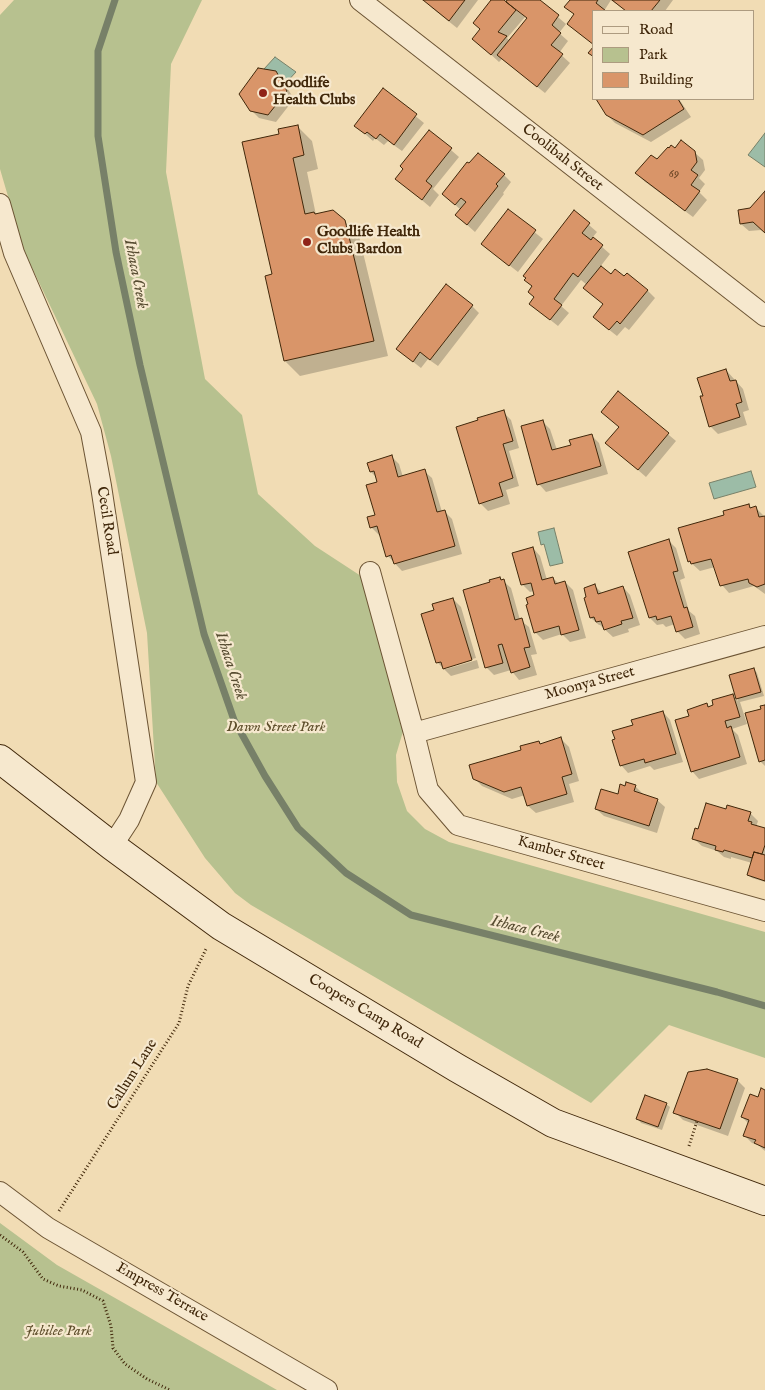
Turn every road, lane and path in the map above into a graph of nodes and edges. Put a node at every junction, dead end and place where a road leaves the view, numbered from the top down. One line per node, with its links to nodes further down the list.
1 (360, 0): 3 (street, Coolibah Street)
2 (0, 204): 8 (street, Cecil Road)
3 (765, 316)
4 (370, 572): 6 (street, Kamber Street)
5 (765, 636): 6 (street, Moonya Street)
6 (414, 733): 9 (street, Kamber Street)
7 (0, 759): 8 (main road, Coopers Camp Road)
8 (112, 846): 10 (main road, Coopers Camp Road)
9 (765, 911)
10 (221, 926): 14 (main road, Coopers Camp Road); 15 (path, Callum Lane)
11 (697, 1121): 12 (path)
12 (689, 1146)
13 (0, 1192): 15 (street, Empress Terrace)
14 (765, 1202)
15 (48, 1228): 18 (street, Empress Terrace)
16 (0, 1235): 17 (path)
17 (170, 1390)
18 (327, 1390)

